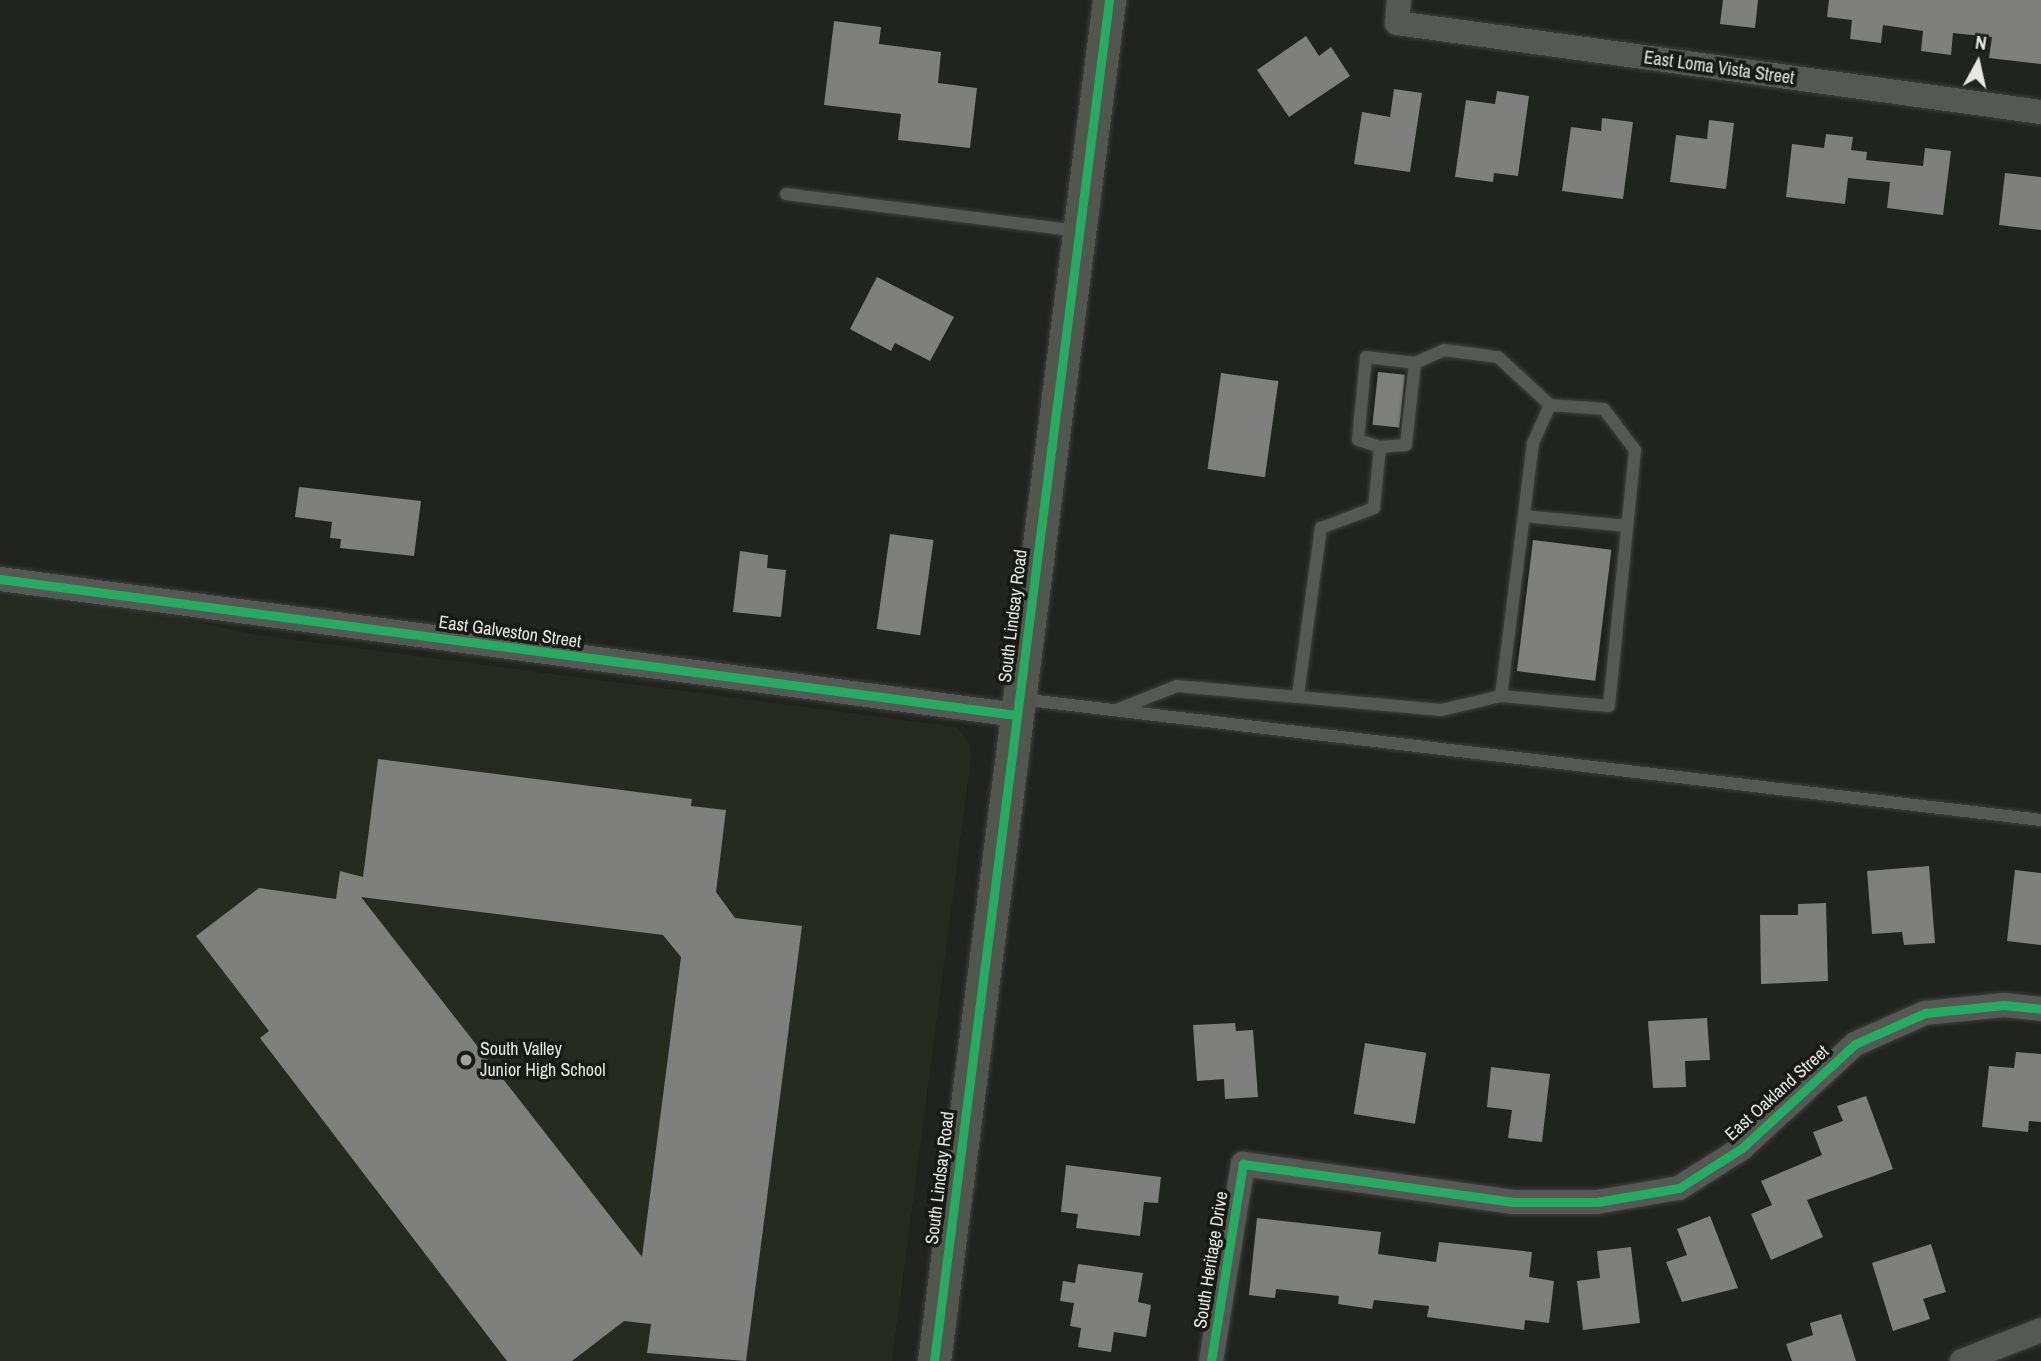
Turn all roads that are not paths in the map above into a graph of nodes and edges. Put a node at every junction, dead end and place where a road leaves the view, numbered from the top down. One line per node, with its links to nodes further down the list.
1 (1109, 0): 5 (main road, South Lindsay Road)
2 (1398, 12): 3 (street, East Loma Vista Street)
3 (2041, 112)
4 (786, 194): 5 (lane)
5 (1078, 232): 14 (main road, South Lindsay Road)
6 (1415, 363): 7 (lane); 8 (lane); 8 (lane)
7 (1550, 405): 9 (lane); 10 (lane)
8 (1380, 447): 12 (lane)
9 (1524, 516): 10 (lane); 13 (lane)
10 (1627, 526): 13 (lane)
11 (0, 579): 14 (street, East Galveston Street)
12 (1298, 695): 13 (lane); 15 (lane)
13 (1501, 696)
14 (1017, 707): 15 (lane); 20 (main road, South Lindsay Road)
15 (1116, 710): 16 (lane)
16 (2041, 820)
17 (2041, 1009): 18 (street, East Oakland Street)
18 (1243, 1164): 21 (street, South Heritage Drive)
19 (2041, 1330): 22 (street)
20 (934, 1361)
21 (1211, 1361)
22 (1962, 1361)

